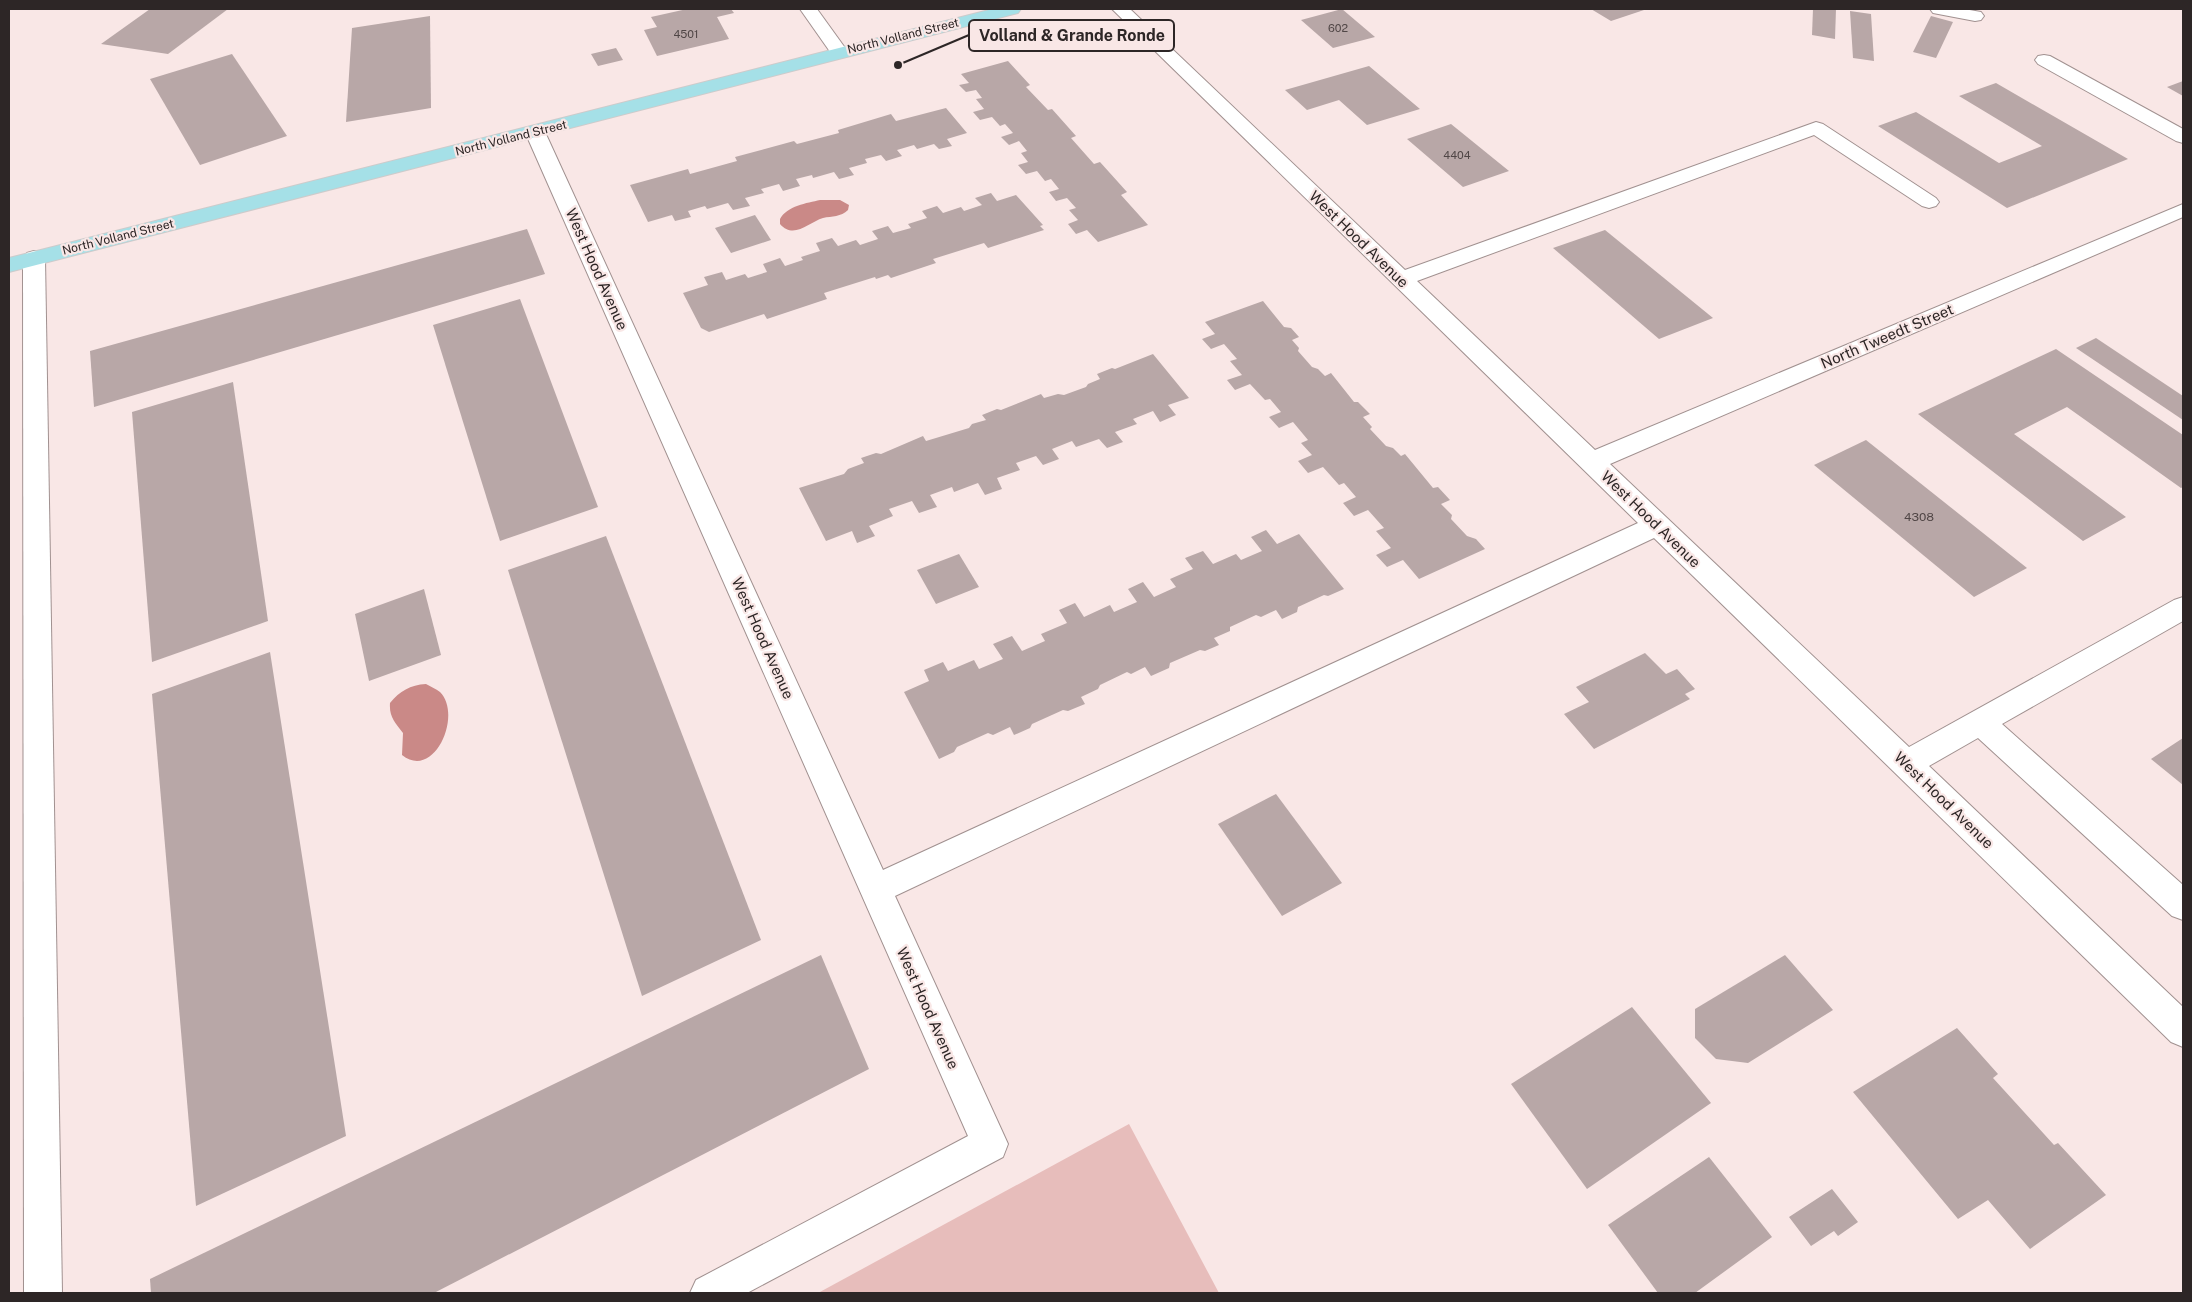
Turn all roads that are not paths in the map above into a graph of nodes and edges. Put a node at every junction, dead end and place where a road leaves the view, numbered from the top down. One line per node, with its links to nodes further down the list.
1 (808, 9): 6 (street)
2 (1012, 9): 6 (main road, North Volland Street)
3 (1120, 9): 13 (street, West Hood Avenue)
4 (1939, 9): 5 (street)
5 (1975, 16)
6 (839, 52): 8 (main road, North Volland Street)
7 (2044, 60): 9 (street)
8 (535, 132): 12 (main road, North Volland Street); 19 (street, West Hood Avenue)
9 (2183, 137)
10 (1929, 202): 13 (street)
11 (2183, 210): 14 (street, North Tweedt Street)
12 (21, 261): 22 (street)
13 (1401, 279): 14 (street, West Hood Avenue)
14 (1591, 462): 15 (street, West Hood Avenue)
15 (1658, 525): 18 (street, West Hood Avenue); 19 (street)
16 (2183, 608): 17 (street)
17 (1981, 723): 18 (street); 20 (street)
18 (1906, 764): 21 (street, West Hood Avenue)
19 (876, 889): 23 (street, West Hood Avenue)
20 (2183, 905)
21 (2183, 1030)
22 (43, 1293)
23 (709, 1293)

